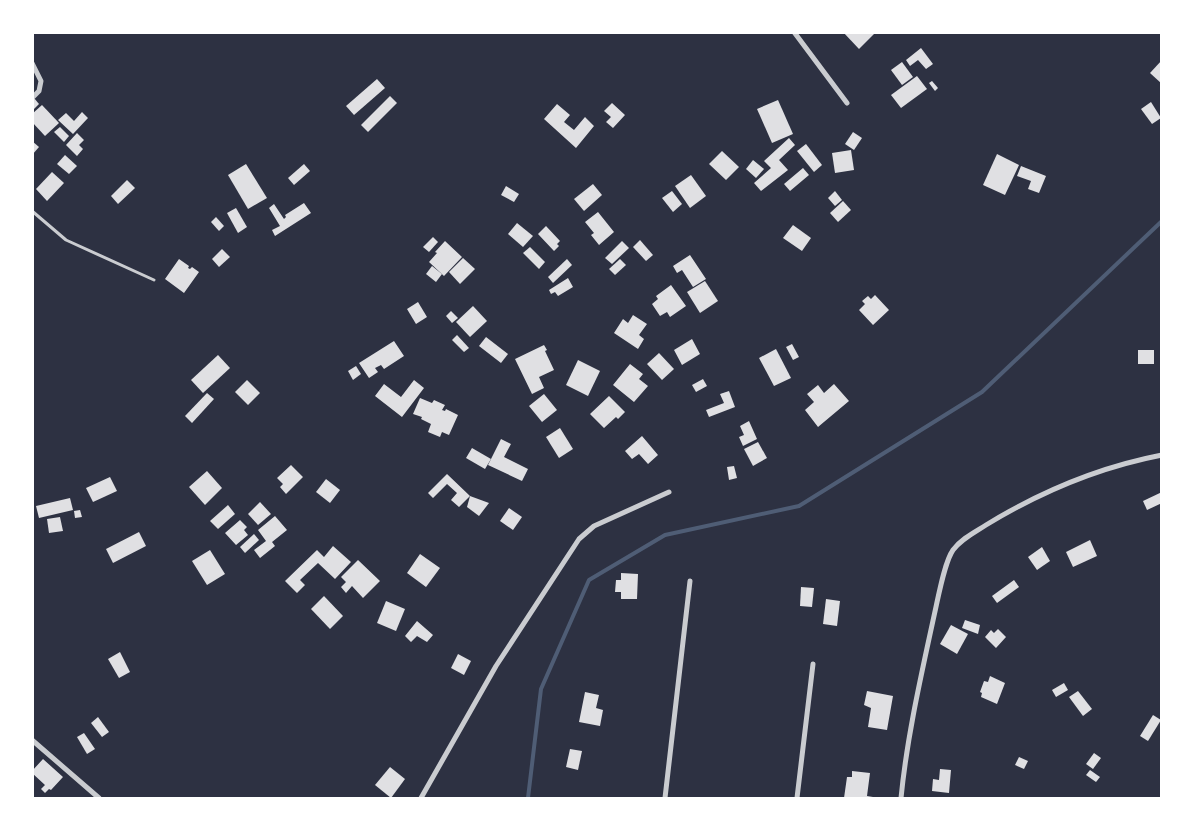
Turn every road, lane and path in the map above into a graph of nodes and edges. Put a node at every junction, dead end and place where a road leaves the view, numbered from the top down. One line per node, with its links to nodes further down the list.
1 (794, 33): 4 (street)
2 (32, 63): 3 (street)
3 (32, 98)
4 (847, 103)
5 (32, 211): 6 (lane)
6 (154, 280)
7 (1162, 455): 16 (street)
8 (669, 492): 13 (street)
9 (690, 582): 14 (street)
10 (813, 664): 15 (street)
11 (32, 740): 12 (street)
12 (99, 798)
13 (421, 798)
14 (665, 798)
15 (797, 798)
16 (900, 798)

